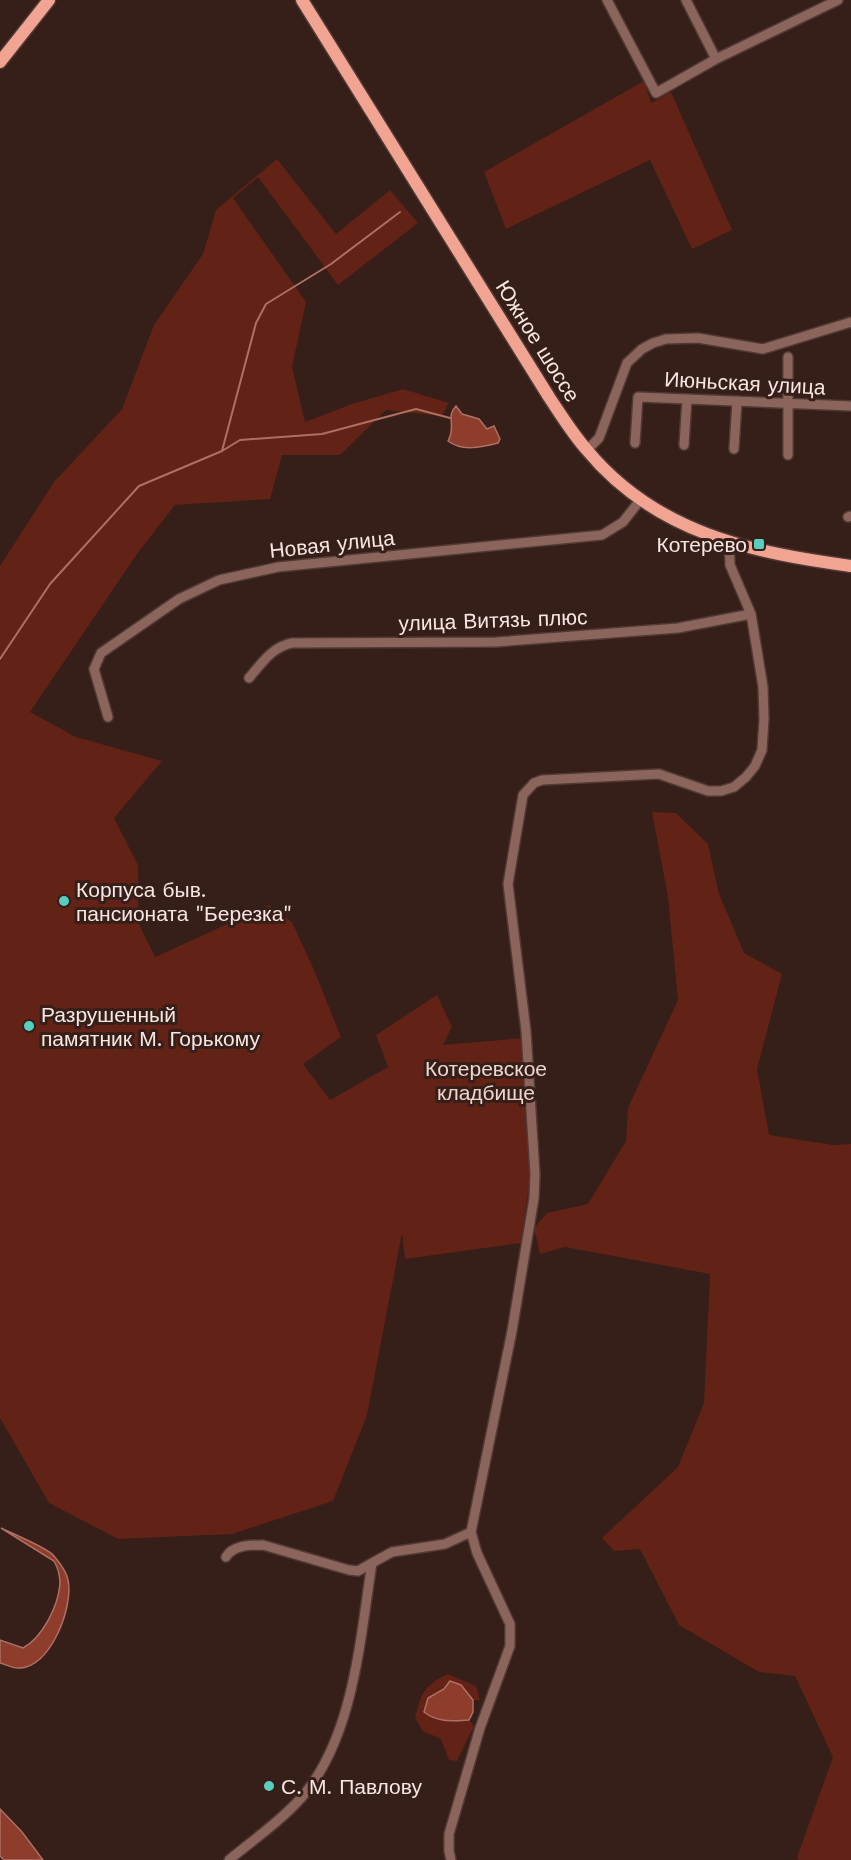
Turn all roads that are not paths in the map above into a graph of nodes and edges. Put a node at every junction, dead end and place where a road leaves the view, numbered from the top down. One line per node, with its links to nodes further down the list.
1 (49, 0): 7 (main road)
2 (302, 0): 17 (main road, Южное шоссе)
3 (607, 0): 6 (street)
4 (686, 0): 6 (street)
5 (838, 0): 6 (street)
6 (716, 59)
7 (0, 62)
8 (851, 322): 17 (street)
9 (789, 357): 12 (street)
10 (687, 399): 11 (street, Июньская улица); 14 (street, Июньская улица); 15 (street)
11 (737, 401): 12 (street, Июньская улица); 16 (street)
12 (788, 403): 13 (street, Июньская улица); 18 (street)
13 (851, 406)
14 (635, 444)
15 (684, 445)
16 (734, 449)
17 (587, 450): 19 (main road, Южное шоссе)
18 (788, 455)
19 (641, 499): 20 (main road, Южное шоссе); 24 (street, Новая улица)
20 (729, 543): 21 (main road, Южное шоссе); 22 (street)
21 (851, 566)
22 (751, 614): 23 (street, улица Витязь плюс); 25 (street)
23 (249, 678)
24 (108, 717)
25 (471, 1532): 27 (street); 29 (street)
26 (226, 1557): 27 (street)
27 (372, 1563): 28 (street)
28 (229, 1860)
29 (451, 1860)

